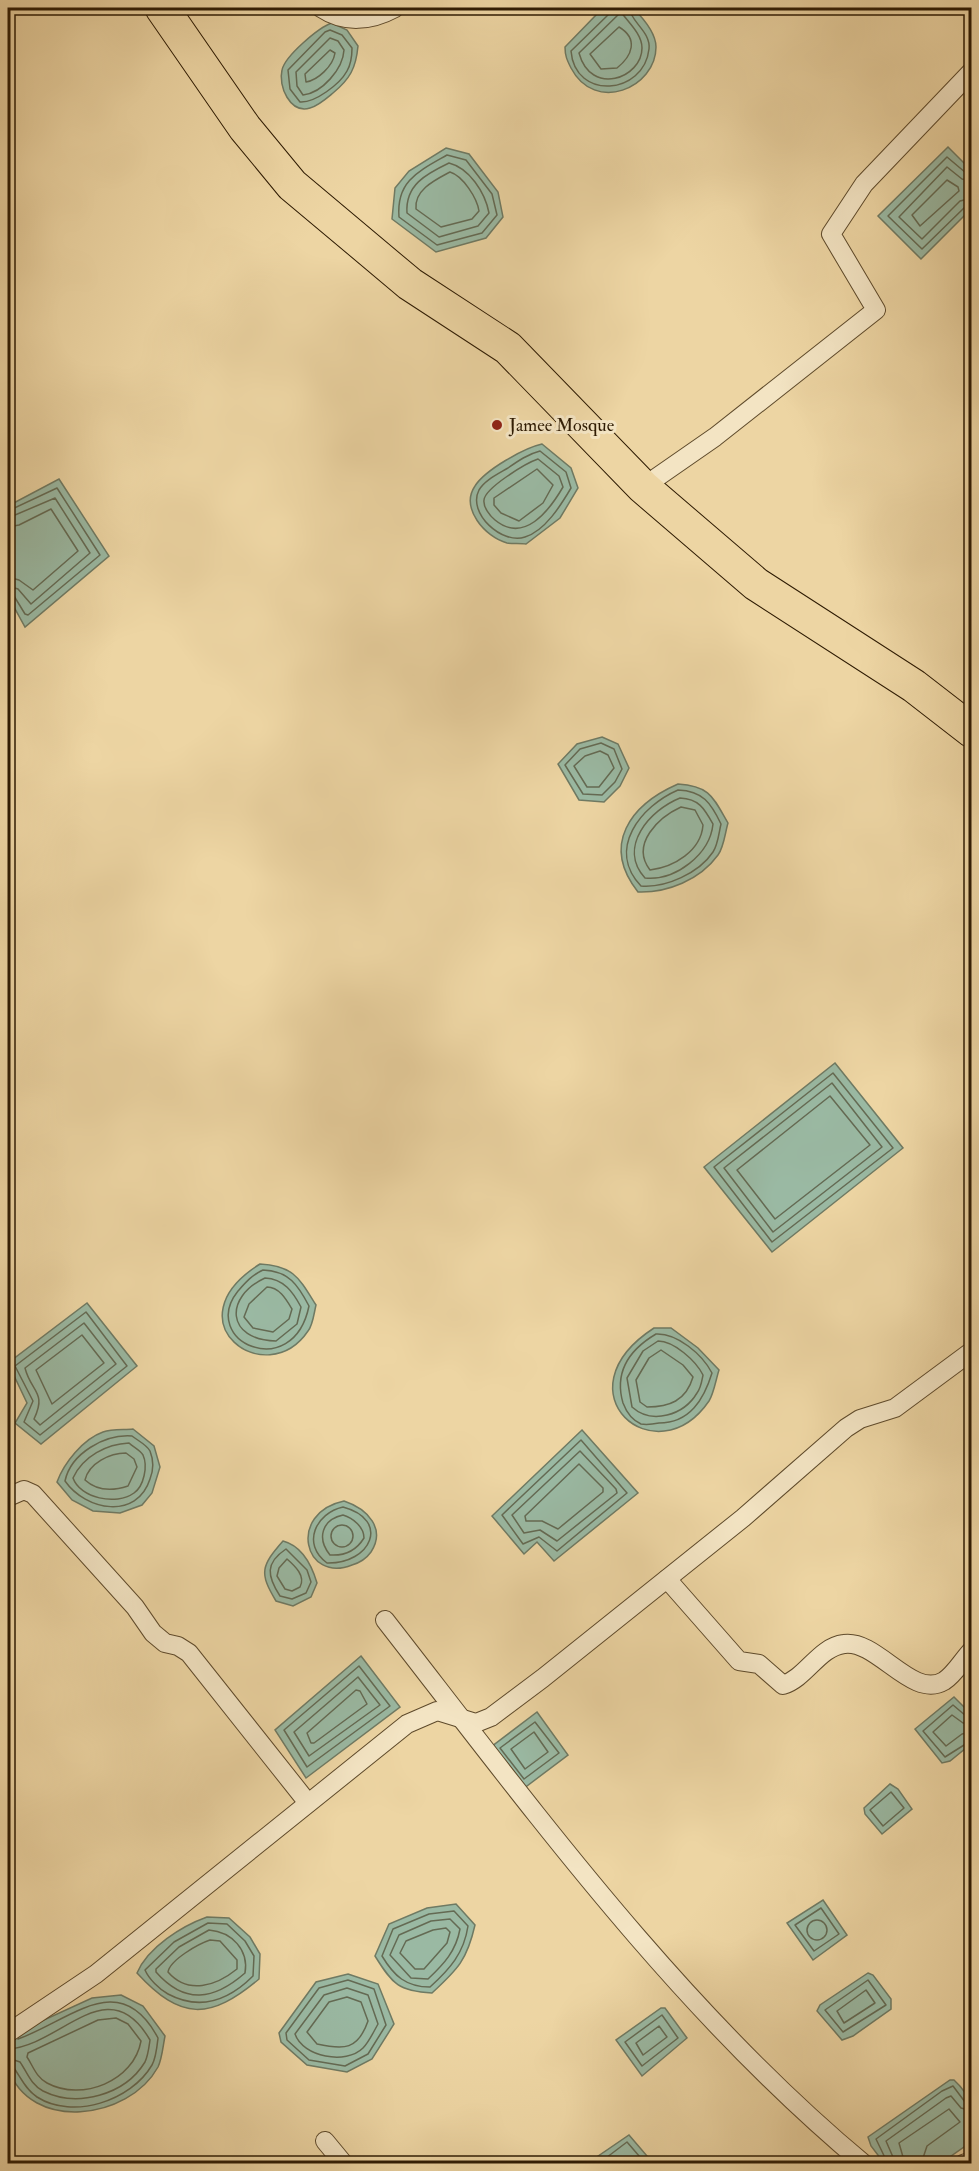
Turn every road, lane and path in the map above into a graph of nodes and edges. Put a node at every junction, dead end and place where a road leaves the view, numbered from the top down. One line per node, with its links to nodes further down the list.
1 (321, 8): 2 (street)
2 (395, 8)
3 (165, 9): 5 (highway)
4 (972, 71): 5 (street)
5 (643, 487): 6 (highway)
6 (972, 731)
7 (972, 1351): 9 (street)
8 (8, 1497): 13 (street)
9 (667, 1579): 11 (street); 12 (street)
10 (385, 1620): 12 (street)
11 (972, 1650)
12 (464, 1721): 13 (street); 18 (street)
13 (308, 1803): 14 (street)
14 (8, 2033)
15 (325, 2141): 17 (street)
16 (972, 2161): 19 (street)
17 (344, 2163)
18 (864, 2163)
19 (963, 2163)

